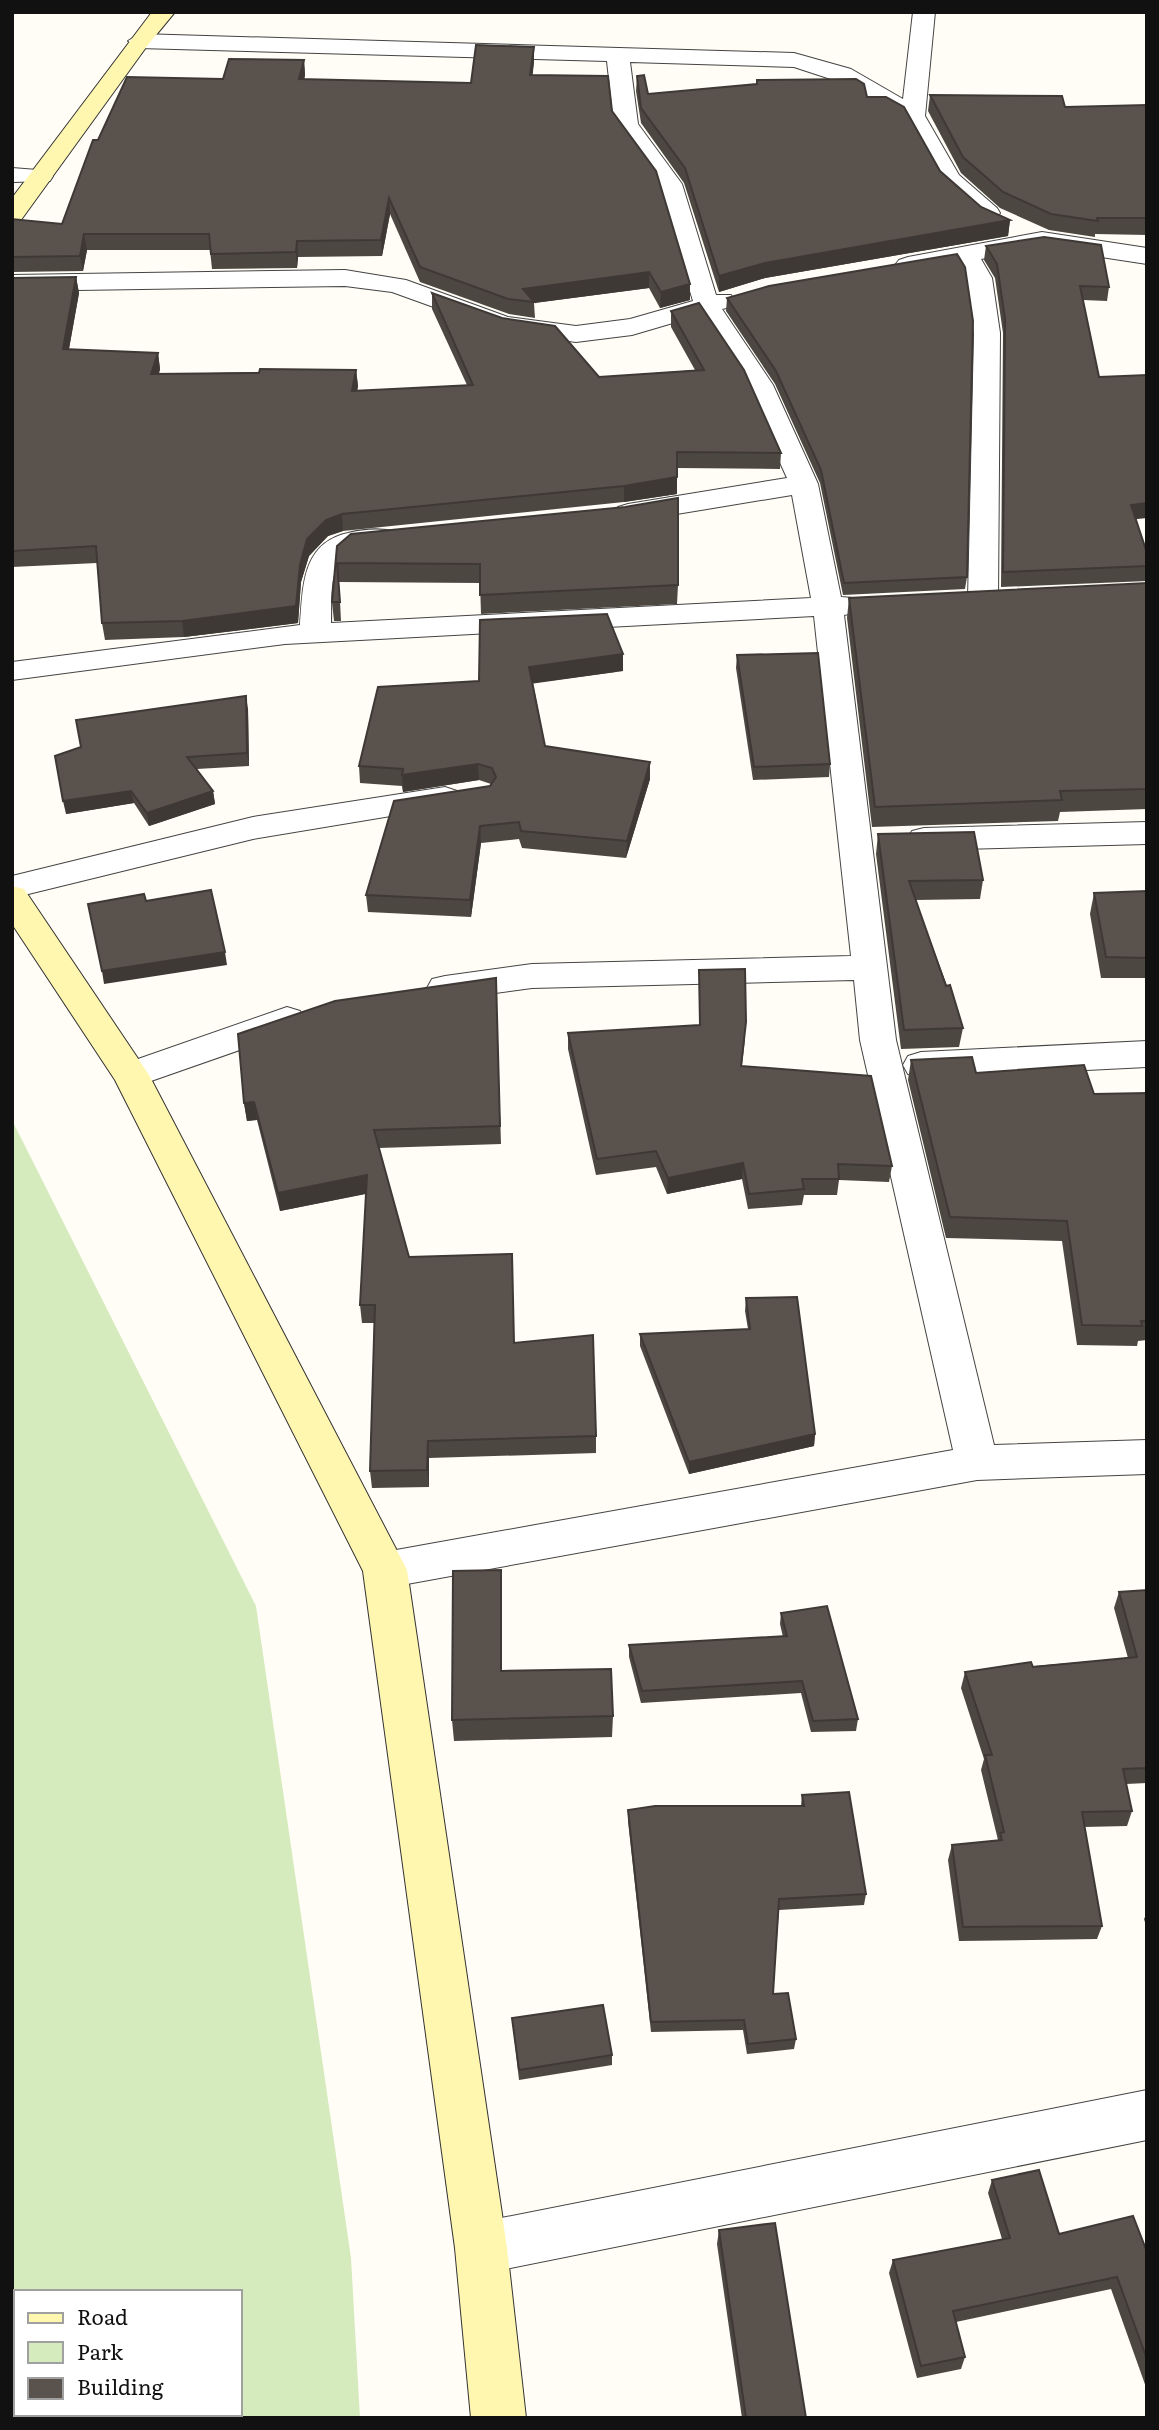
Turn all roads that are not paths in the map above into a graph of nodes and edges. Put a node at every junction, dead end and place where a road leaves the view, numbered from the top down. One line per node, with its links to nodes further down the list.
1 (164, 12): 3 (street)
2 (924, 12): 5 (street)
3 (139, 41): 4 (street); 7 (street)
4 (618, 56): 5 (street); 15 (street)
5 (913, 116): 9 (street)
6 (12, 175): 7 (street)
7 (41, 176): 8 (street)
8 (12, 215)
9 (1042, 240): 10 (street); 11 (street)
10 (965, 254): 12 (street); 19 (street)
11 (1144, 258)
12 (887, 269)
13 (12, 283): 15 (street)
14 (742, 296): 15 (street)
15 (707, 306): 16 (street)
16 (804, 484): 17 (street); 21 (street)
17 (597, 516)
18 (411, 535): 22 (street)
19 (983, 599)
20 (879, 604): 21 (street)
21 (828, 606): 22 (street); 26 (street)
22 (315, 633): 23 (street)
23 (12, 671)
24 (478, 793): 27 (street)
25 (1147, 833): 26 (street)
26 (878, 840): 29 (street)
27 (12, 887)
28 (12, 897): 34 (street)
29 (869, 968): 30 (street); 33 (street)
30 (412, 993)
31 (319, 1008): 34 (street)
32 (1147, 1054): 33 (street)
33 (884, 1066): 36 (street)
34 (131, 1075): 37 (street)
35 (1147, 1457): 36 (street)
36 (977, 1463): 37 (street)
37 (385, 1570): 39 (street)
38 (1147, 2115): 39 (street)
39 (481, 2248): 40 (street)
40 (499, 2418)

